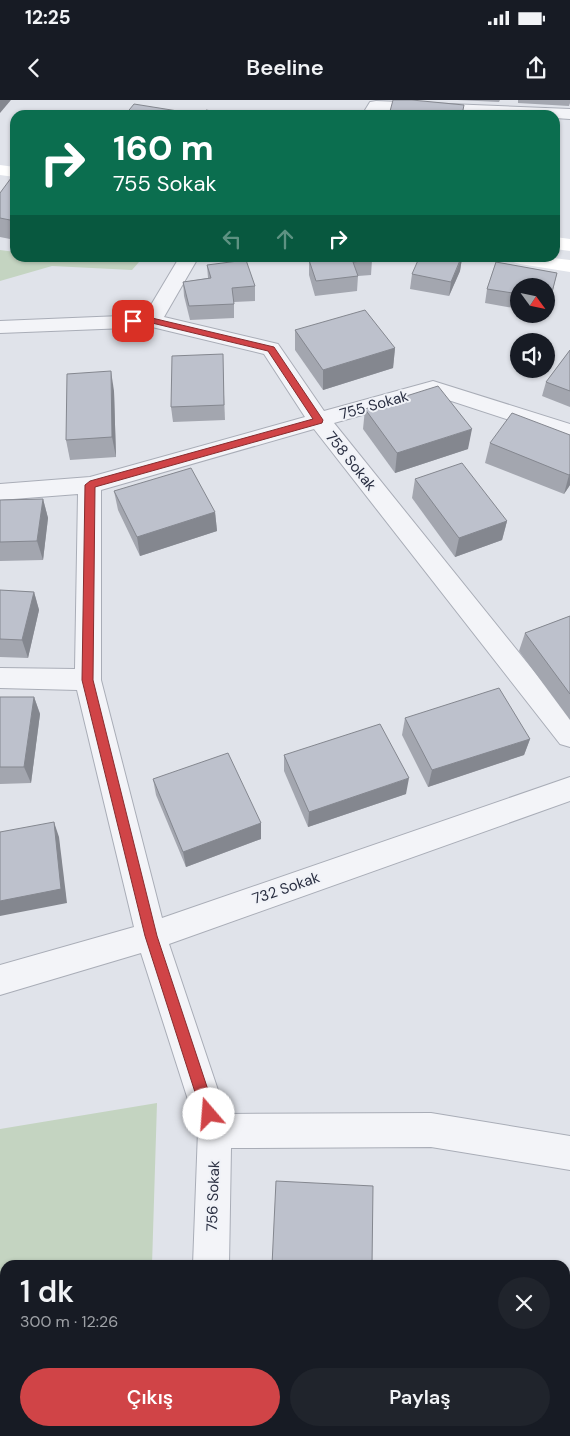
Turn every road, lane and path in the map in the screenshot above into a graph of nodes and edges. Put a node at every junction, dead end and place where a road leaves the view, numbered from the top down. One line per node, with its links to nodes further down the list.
1 (371, 107): 2 (street)
2 (456, 110)
3 (186, 262): 6 (street)
4 (545, 262): 5 (street)
5 (570, 266)
6 (152, 321): 7 (street, 758 Sokak); 8 (street, 758 Sokak)
7 (0, 327)
8 (319, 420): 9 (street, 755 Sokak); 10 (street, 755 Sokak); 14 (street, 758 Sokak)
9 (570, 432)
10 (90, 485): 11 (street, 755 Sokak); 13 (street, 756 Sokak)
11 (0, 492)
12 (0, 678): 13 (street)
13 (88, 680): 16 (street, 756 Sokak)
14 (570, 736)
15 (570, 789): 16 (street, 732 Sokak)
16 (151, 936): 17 (street, 732 Sokak); 18 (street, 756 Sokak)
17 (0, 980)
18 (215, 1131): 19 (street); 20 (street, 756 Sokak)
19 (570, 1153)
20 (211, 1260)

